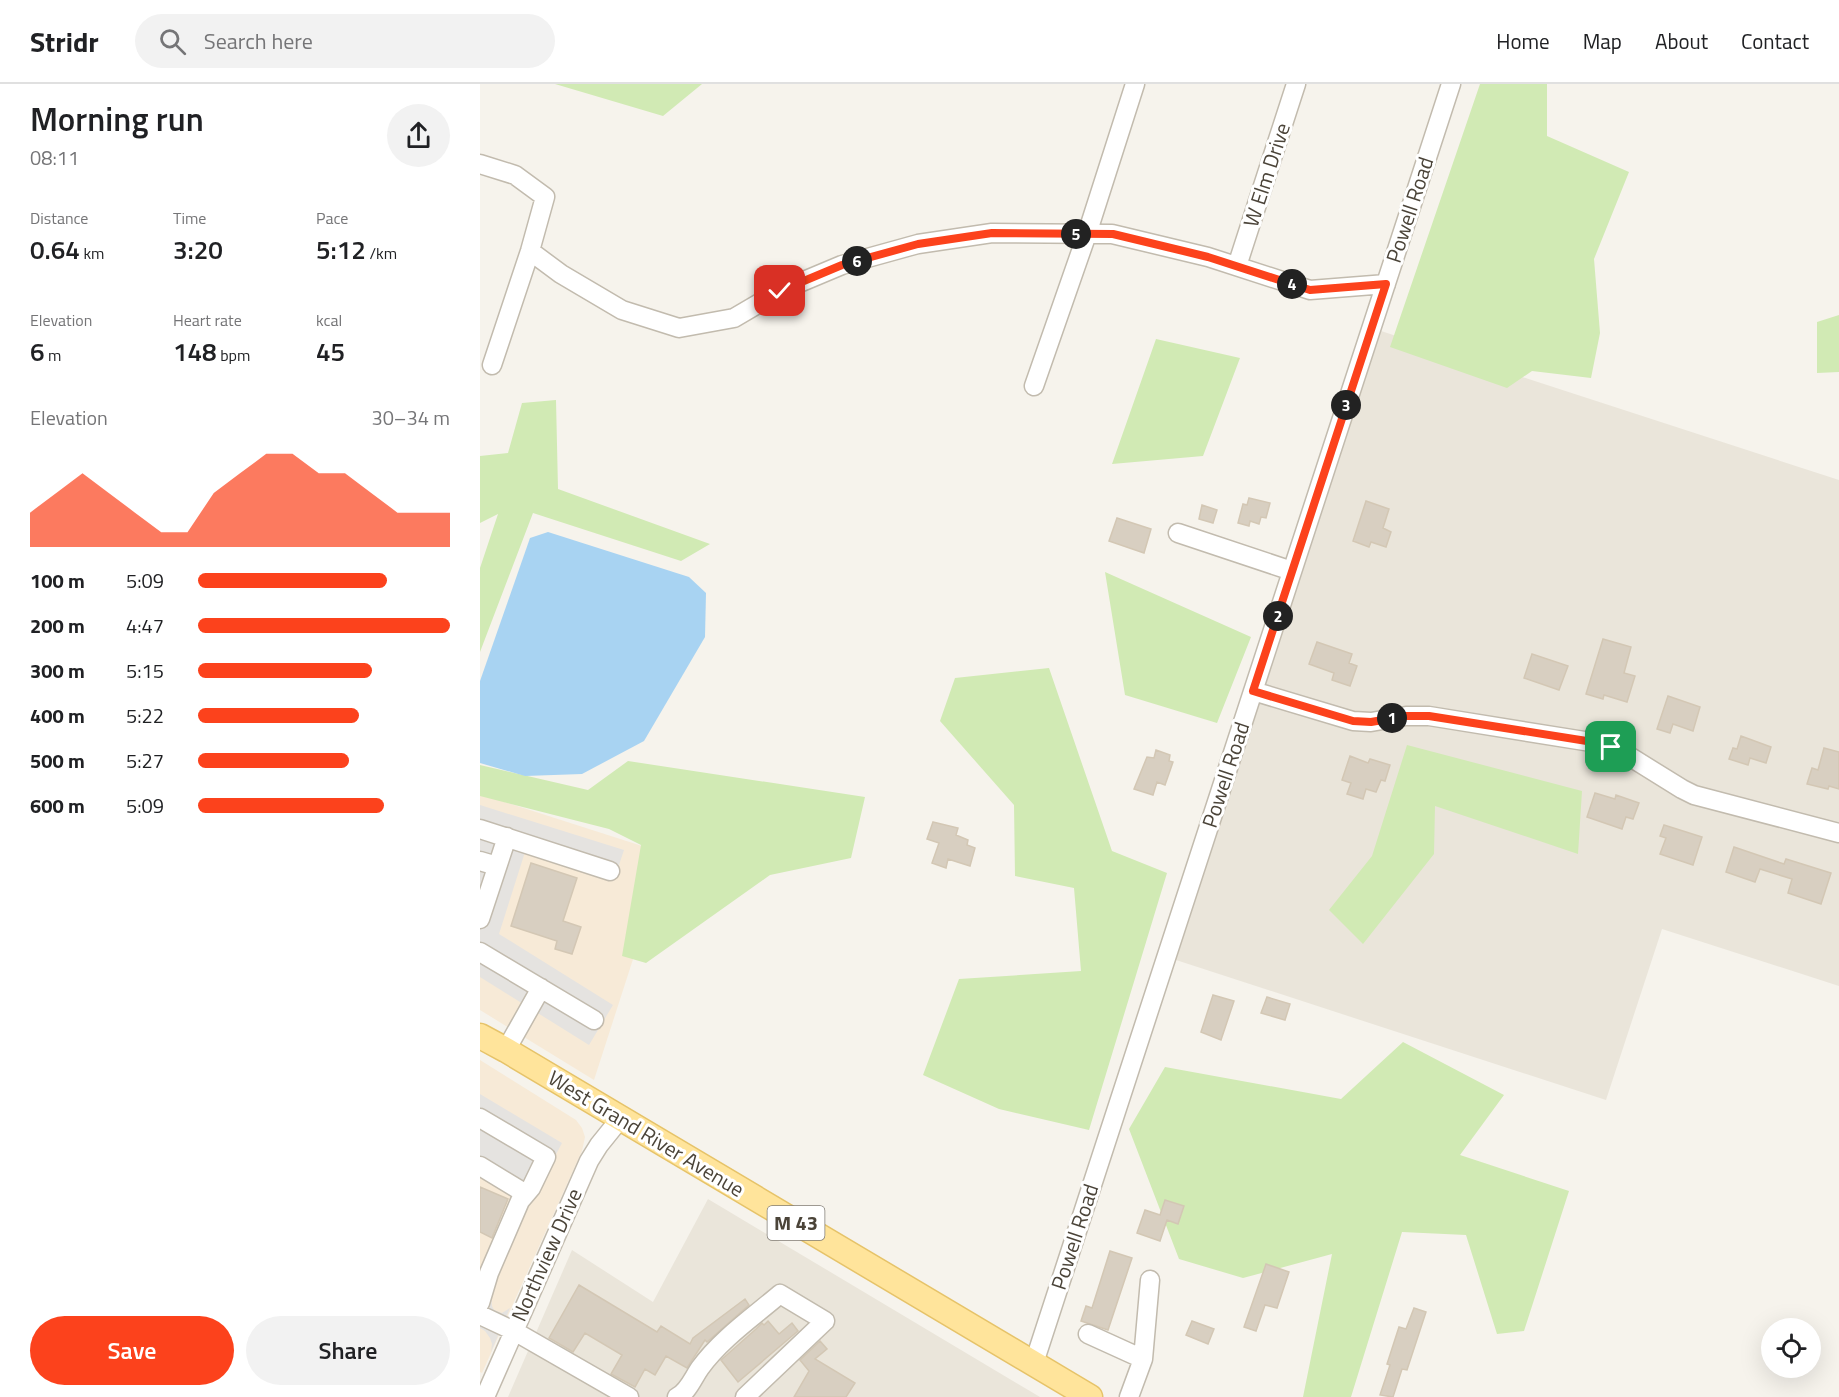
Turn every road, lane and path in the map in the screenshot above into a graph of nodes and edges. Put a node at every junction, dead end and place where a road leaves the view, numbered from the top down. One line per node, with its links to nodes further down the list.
1 (1136, 84): 5 (street)
2 (1296, 84): 7 (street, W Elm Drive)
3 (1451, 84): 8 (street, Powell Road)
4 (480, 164): 6 (street)
5 (1087, 234): 6 (street); 7 (street); 10 (street)
6 (530, 251): 9 (street)
7 (1237, 266): 8 (street)
8 (1386, 284): 12 (street, Powell Road)
9 (492, 365)
10 (1034, 386)
11 (1178, 533): 12 (street)
12 (1292, 571): 13 (street, Powell Road)
13 (1253, 691): 15 (street); 36 (street, Powell Road)
14 (480, 829): 16 (street)
15 (1839, 833)
16 (507, 837): 17 (street); 18 (street)
17 (489, 864): 19 (street)
18 (610, 871)
19 (480, 919)
20 (480, 952): 21 (street)
21 (541, 988): 22 (street); 24 (street)
22 (594, 1020)
23 (481, 1039): 24 (main road, West Grand River Avenue / M 43)
24 (506, 1050): 26 (main road, West Grand River Avenue / M 43)
25 (480, 1118): 28 (street)
26 (620, 1119): 33 (street, Northview Drive); 36 (main road, West Grand River Avenue / M 43)
27 (480, 1166): 28 (street)
28 (525, 1194): 30 (street)
29 (1150, 1280): 35 (street)
30 (483, 1281): 31 (street)
31 (480, 1303)
32 (480, 1315): 33 (street)
33 (514, 1330): 37 (street, Northview Drive); 38 (street)
34 (1088, 1334): 35 (street)
35 (1143, 1359): 42 (street)
36 (1034, 1364): 41 (main road, West Grand River Avenue / M 43)
37 (485, 1397)
38 (629, 1397)
39 (677, 1397): 40 (street)
40 (745, 1397)
41 (1090, 1397)
42 (1129, 1397)

